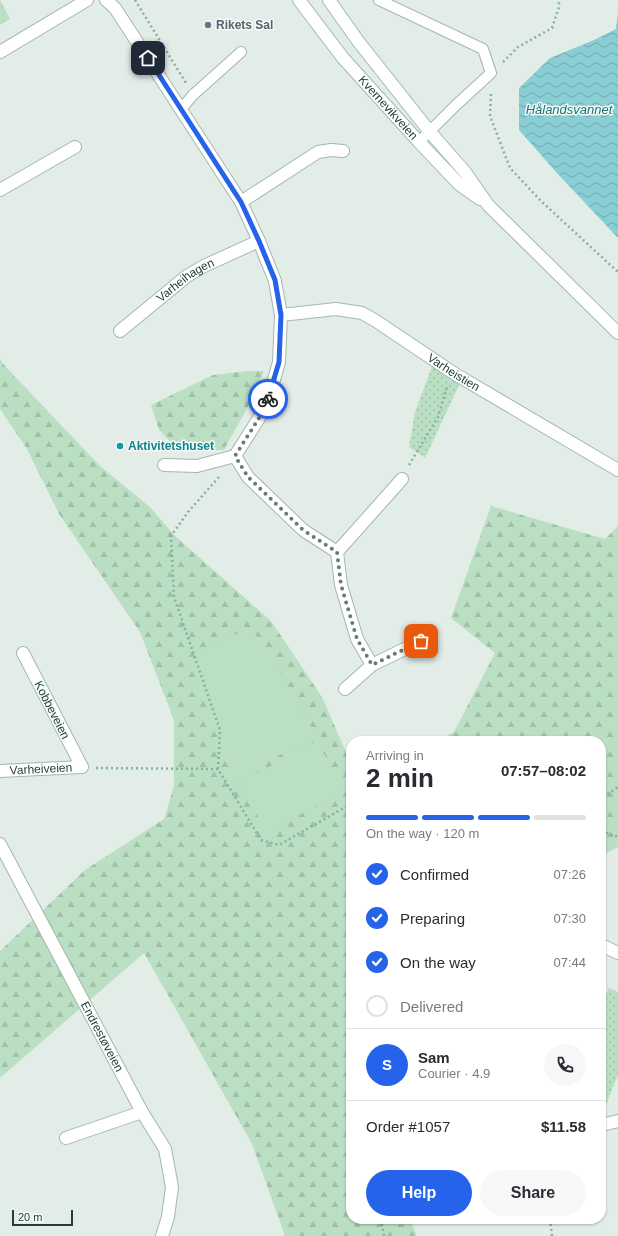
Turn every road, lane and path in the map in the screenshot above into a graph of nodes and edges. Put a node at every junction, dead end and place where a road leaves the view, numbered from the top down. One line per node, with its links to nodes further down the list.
1 (87, 0): 8 (street)
2 (106, 0): 12 (street)
3 (135, 0): 11 (path)
4 (299, 0): 14 (street, Kvernevikveien)
5 (329, 0): 13 (street, Kvernevikveien)
6 (379, 0): 10 (lane)
7 (559, 0): 10 (path)
8 (0, 52)
9 (241, 52): 11 (lane)
10 (491, 73): 13 (lane); 21 (path)
11 (193, 95): 12 (lane)
12 (180, 109): 18 (street)
13 (430, 132): 14 (lane); 19 (street, Kvernevikveien)
14 (419, 142): 19 (street, Kvernevikveien)
15 (75, 147): 17 (street)
16 (343, 151): 18 (street)
17 (0, 190)
18 (241, 202): 20 (street)
19 (488, 204): 24 (street, Kvernevikveien)
20 (259, 241): 22 (street); 23 (street, Varheihagen)
21 (618, 272)
22 (281, 315): 25 (street, Varheistien); 26 (street)
23 (120, 331)
24 (618, 333)
25 (455, 374): 28 (street, Varheistien); 29 (path)
26 (235, 456): 27 (street); 30 (street); 36 (path)
27 (164, 465)
28 (618, 470)
29 (402, 480): 30 (street)
30 (337, 552): 33 (street)
31 (421, 641): 33 (street)
32 (23, 653): 35 (street, Kobbeveien)
33 (372, 665): 34 (street)
34 (346, 689)
35 (82, 767): 36 (path); 37 (street, Varheiveien)
36 (218, 769): 40 (path)
37 (0, 771)
38 (618, 787): 39 (path)
39 (606, 796)
40 (346, 807)
41 (606, 834): 42 (path)
42 (618, 838)
43 (0, 844): 46 (street, Endrestøveien)
44 (606, 947): 45 (street)
45 (618, 953)
46 (142, 1112): 49 (street); 52 (street, Endrestøveien)
47 (618, 1121): 48 (street)
48 (606, 1124)
49 (66, 1138)
50 (382, 1224): 53 (path)
51 (551, 1224): 54 (path)
52 (162, 1236)
53 (384, 1236)
54 (552, 1236)

